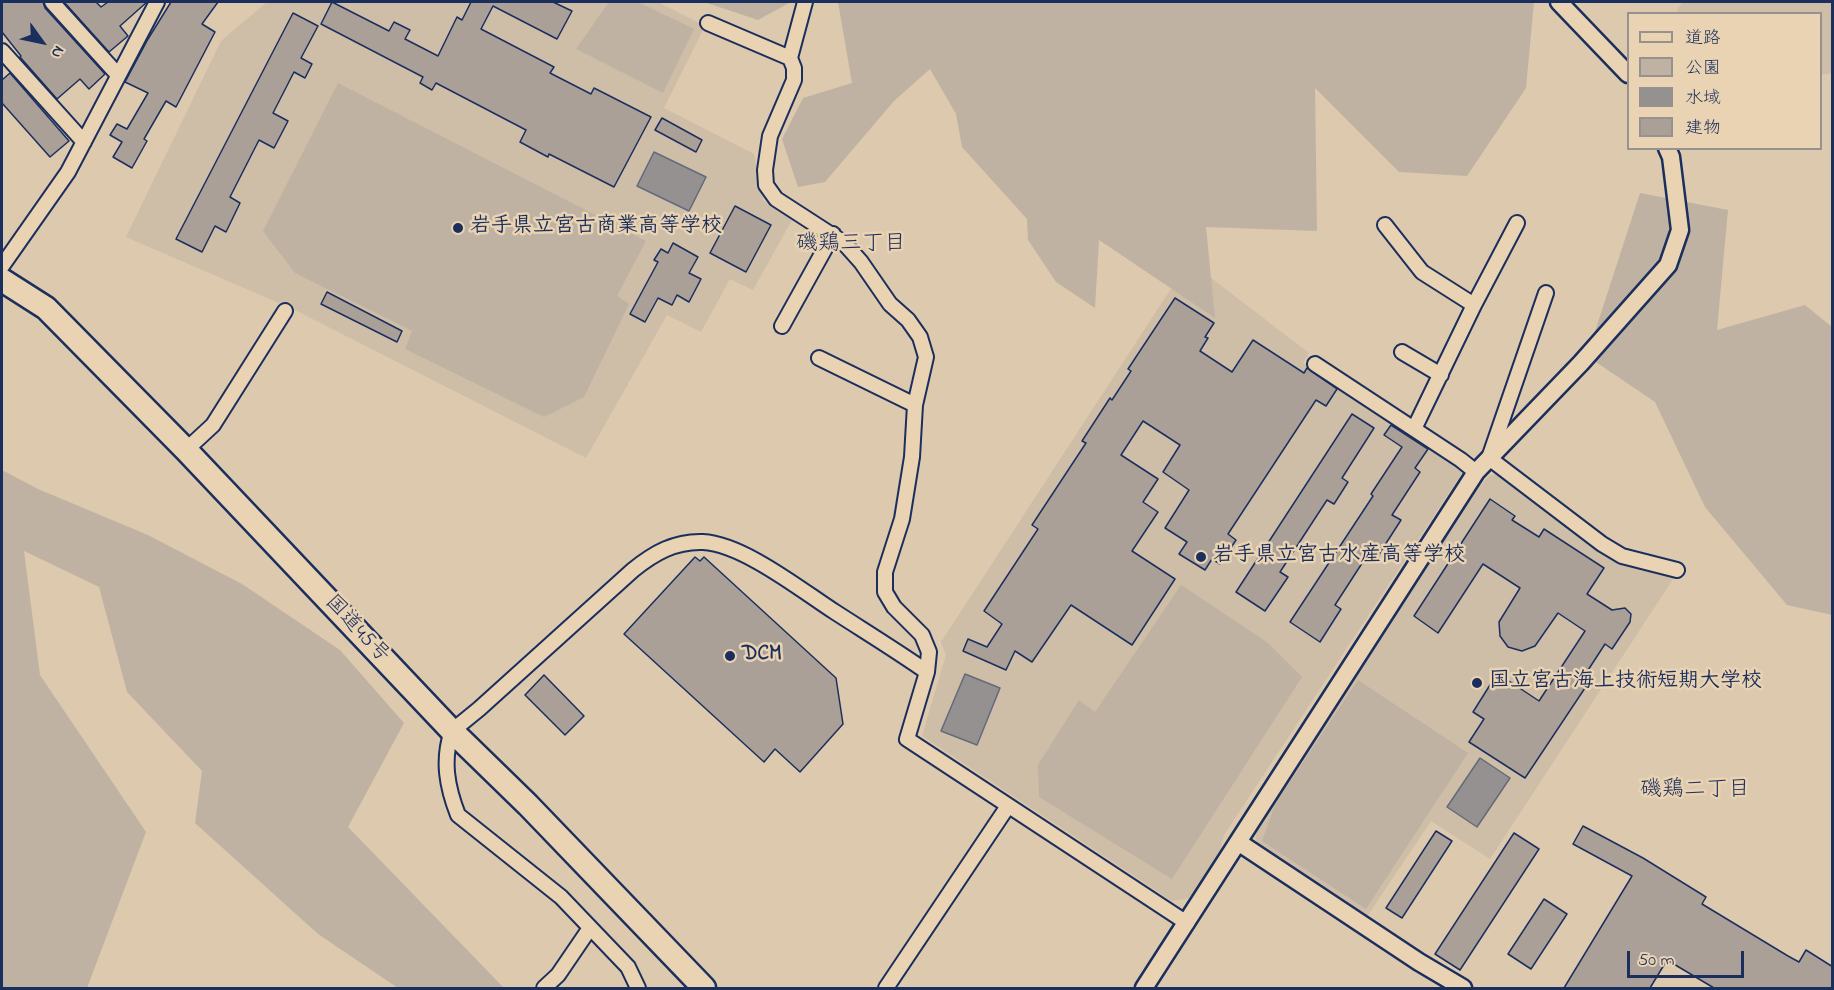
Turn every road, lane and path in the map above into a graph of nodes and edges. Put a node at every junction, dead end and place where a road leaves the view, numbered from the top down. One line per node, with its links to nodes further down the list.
1 (52, 2): 9 (street)
2 (157, 2): 9 (street)
3 (805, 2): 7 (street)
4 (1559, 2): 8 (street)
5 (708, 23): 7 (street)
6 (2, 51): 10 (street)
7 (790, 58): 14 (street)
8 (1627, 72)
9 (118, 75): 10 (street)
10 (84, 142): 15 (street)
11 (1668, 150): 28 (street)
12 (1517, 223): 18 (street)
13 (1385, 225): 18 (street)
14 (833, 234): 20 (street); 25 (street)
15 (2, 266)
16 (2, 280): 27 (highway, 国道45号)
17 (1546, 293): 28 (street)
18 (1474, 305): 24 (street)
19 (285, 311): 27 (street)
20 (782, 326)
21 (1402, 352): 24 (street)
22 (819, 358): 25 (street)
23 (1315, 364): 26 (street)
24 (1441, 375): 26 (street)
25 (915, 405): 31 (street)
26 (1414, 429): 29 (street)
27 (186, 450): 32 (highway, 国道45号)
28 (1489, 459): 29 (street); 30 (street)
29 (1476, 472): 34 (street)
30 (1677, 570)
31 (927, 672): 32 (street); 33 (street)
32 (452, 731): 36 (street); 39 (highway, 国道45号)
33 (1008, 806): 35 (street); 40 (street)
34 (1238, 842): 35 (street); 42 (street)
35 (1187, 922): 41 (street)
36 (590, 928): 37 (street); 38 (street)
37 (544, 988)
38 (638, 988)
39 (704, 988)
40 (886, 988)
41 (1144, 988)
42 (1463, 988)

